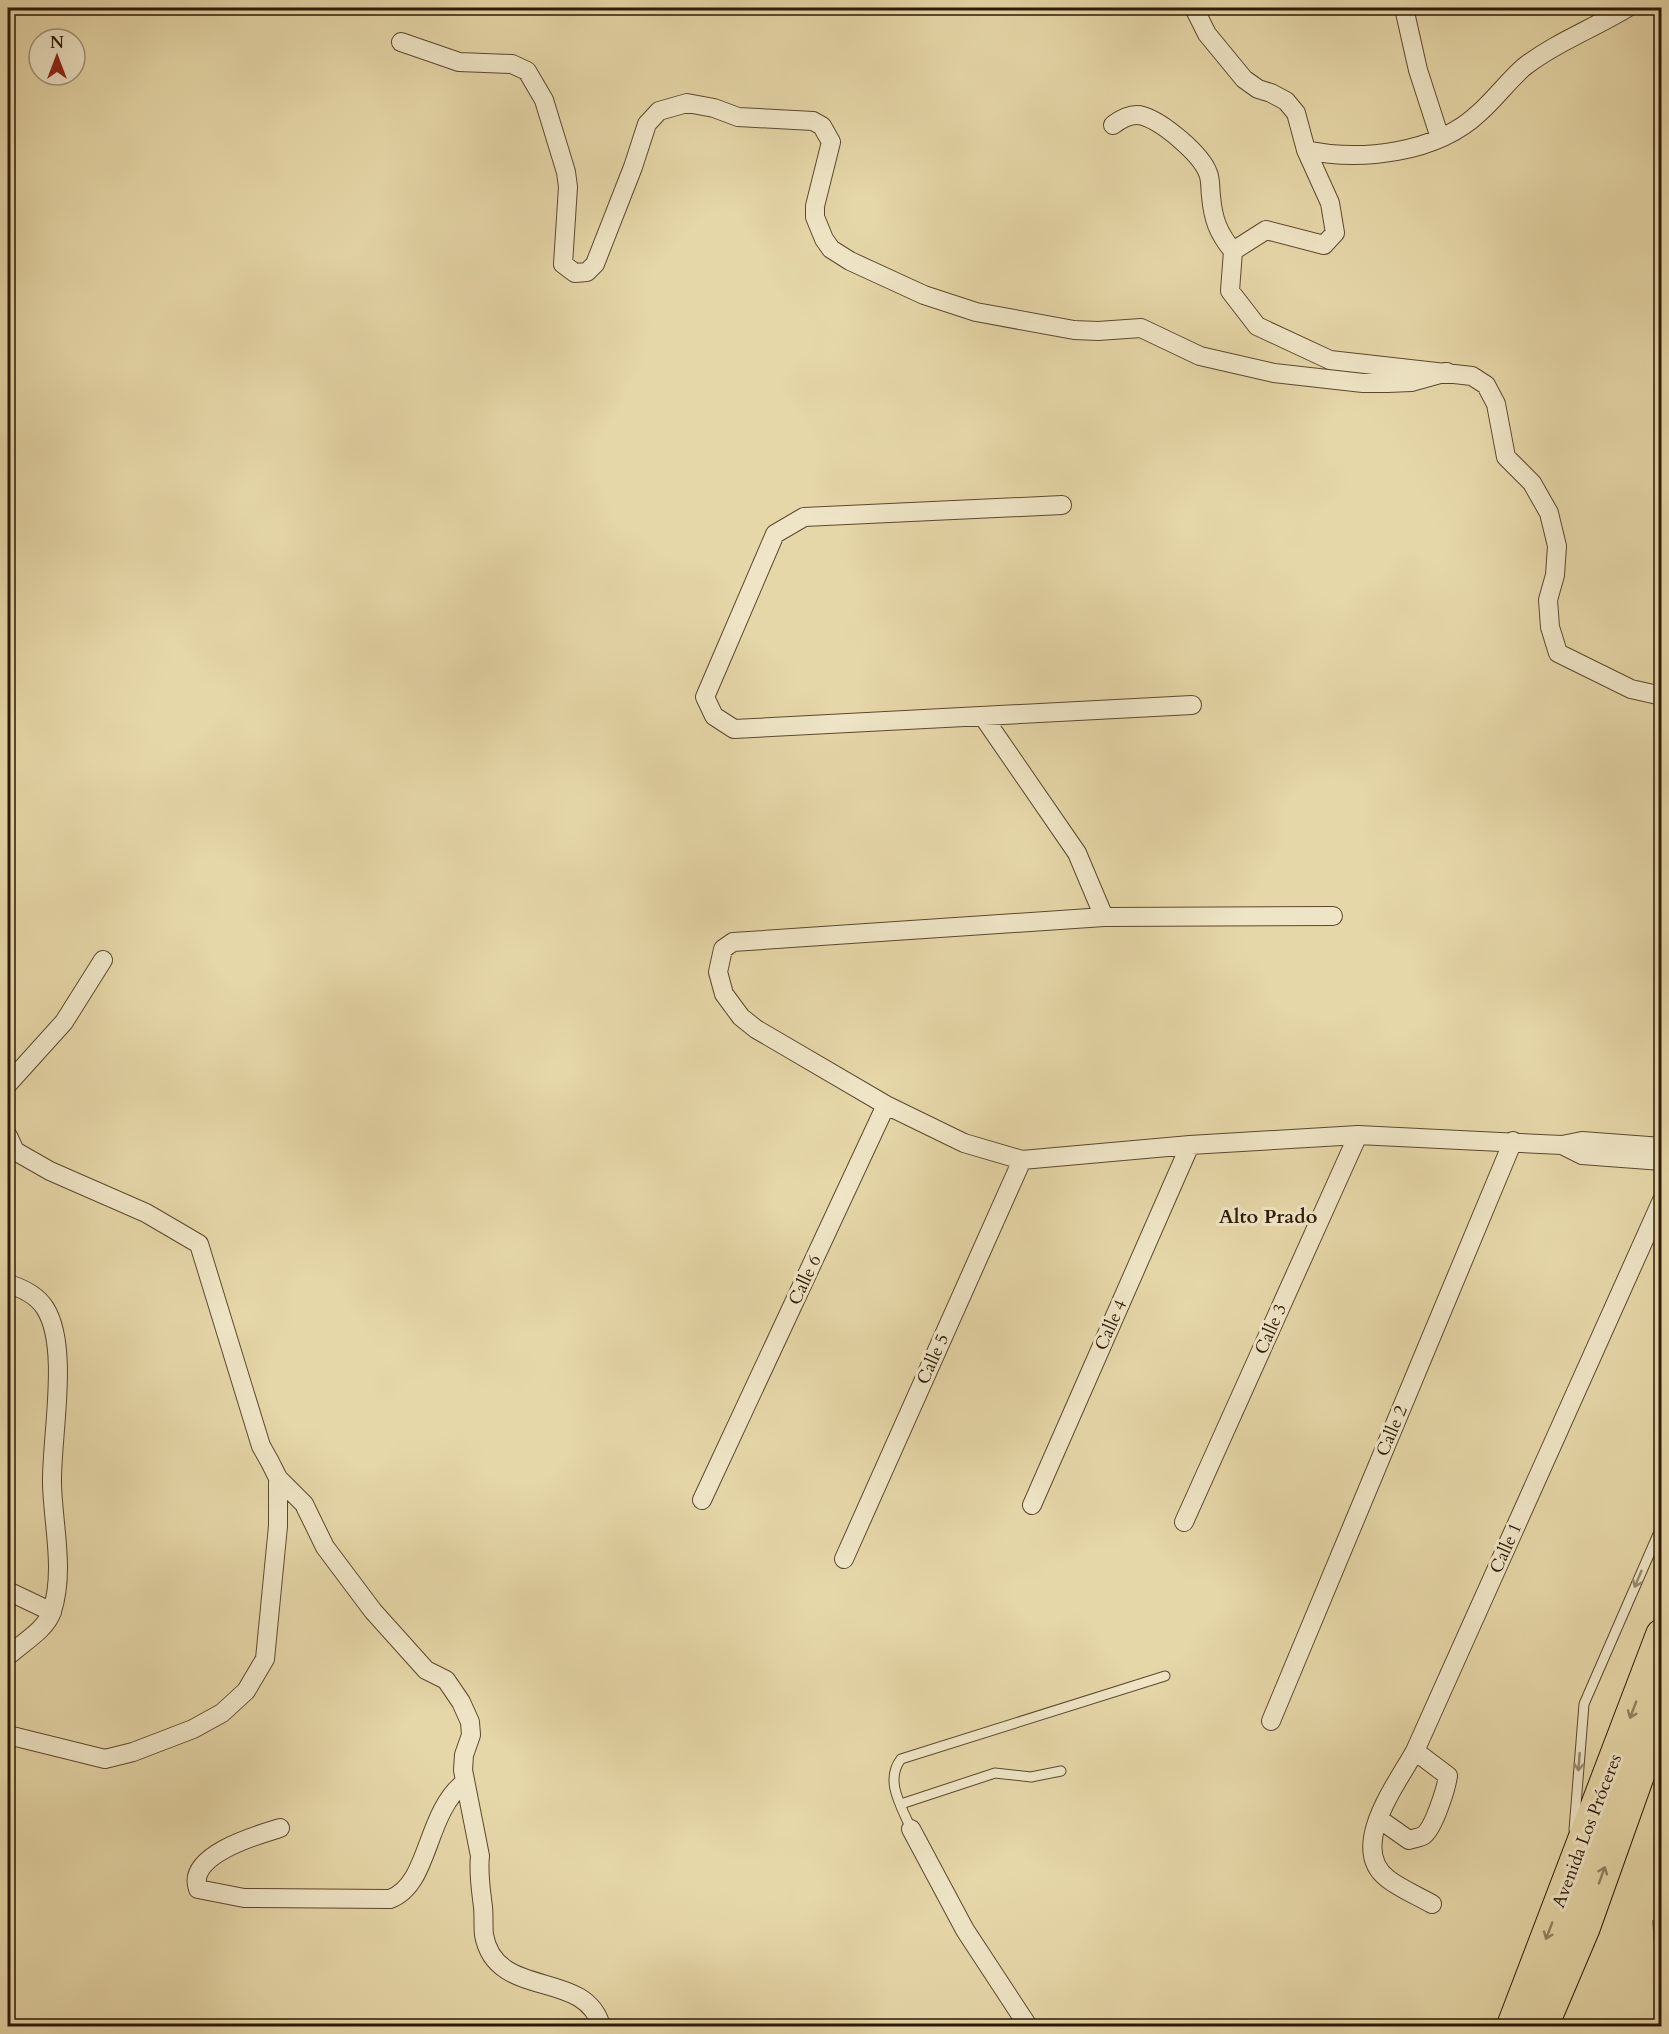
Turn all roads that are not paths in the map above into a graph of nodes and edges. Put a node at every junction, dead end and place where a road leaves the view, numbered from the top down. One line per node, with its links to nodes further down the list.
1 (1194, 8): 7 (street)
2 (1404, 8): 6 (street)
3 (1628, 8): 6 (street)
4 (401, 42): 9 (street)
5 (1113, 125): 8 (street)
6 (1440, 138): 7 (street)
7 (1306, 150): 8 (street)
8 (1233, 251): 9 (street)
9 (1447, 372): 11 (street)
10 (1062, 505): 13 (street)
11 (1662, 696)
12 (1192, 705): 13 (street)
13 (984, 718): 15 (street)
14 (1333, 916): 15 (street)
15 (1104, 917): 18 (street)
16 (104, 960): 17 (street)
17 (8, 1084)
18 (886, 1105): 25 (street); 30 (street, Calle 6)
19 (1358, 1135): 21 (street); 22 (street); 32 (street, Calle 3)
20 (8, 1136): 29 (street)
21 (1513, 1141): 23 (street); 41 (street, Calle 2)
22 (1190, 1145): 25 (street); 31 (street, Calle 4)
23 (1562, 1145): 24 (street); 26 (street)
24 (1662, 1147)
25 (1022, 1160): 34 (street, Calle 5)
26 (1662, 1161)
27 (1662, 1200): 43 (street, Calle 1)
28 (8, 1284): 36 (street)
29 (278, 1478): 42 (street); 45 (street)
30 (702, 1500)
31 (1032, 1505)
32 (1184, 1522)
33 (1662, 1525): 50 (lane, one-way to 50)
34 (844, 1559)
35 (8, 1591): 36 (street)
36 (52, 1612): 38 (street)
37 (1662, 1635): 50 (highway, Avenida Los Próceres, one-way to 50)
38 (8, 1656)
39 (1165, 1676): 46 (lane)
40 (1662, 1708): 55 (highway, Avenida Los Próceres, one-way to 40)
41 (1271, 1721)
42 (8, 1735)
43 (1414, 1751): 47 (street, Calle 1); 47 (street)
44 (1061, 1771): 46 (lane)
45 (465, 1782): 48 (street); 52 (street)
46 (901, 1804): 49 (lane)
47 (1378, 1819): 51 (street, Calle 1)
48 (280, 1828)
49 (911, 1829): 53 (street)
50 (1570, 1877): 54 (highway, Avenida Los Próceres, one-way to 54)
51 (1432, 1904)
52 (601, 2026)
53 (1028, 2026)
54 (1513, 2026)
55 (1542, 2026)

